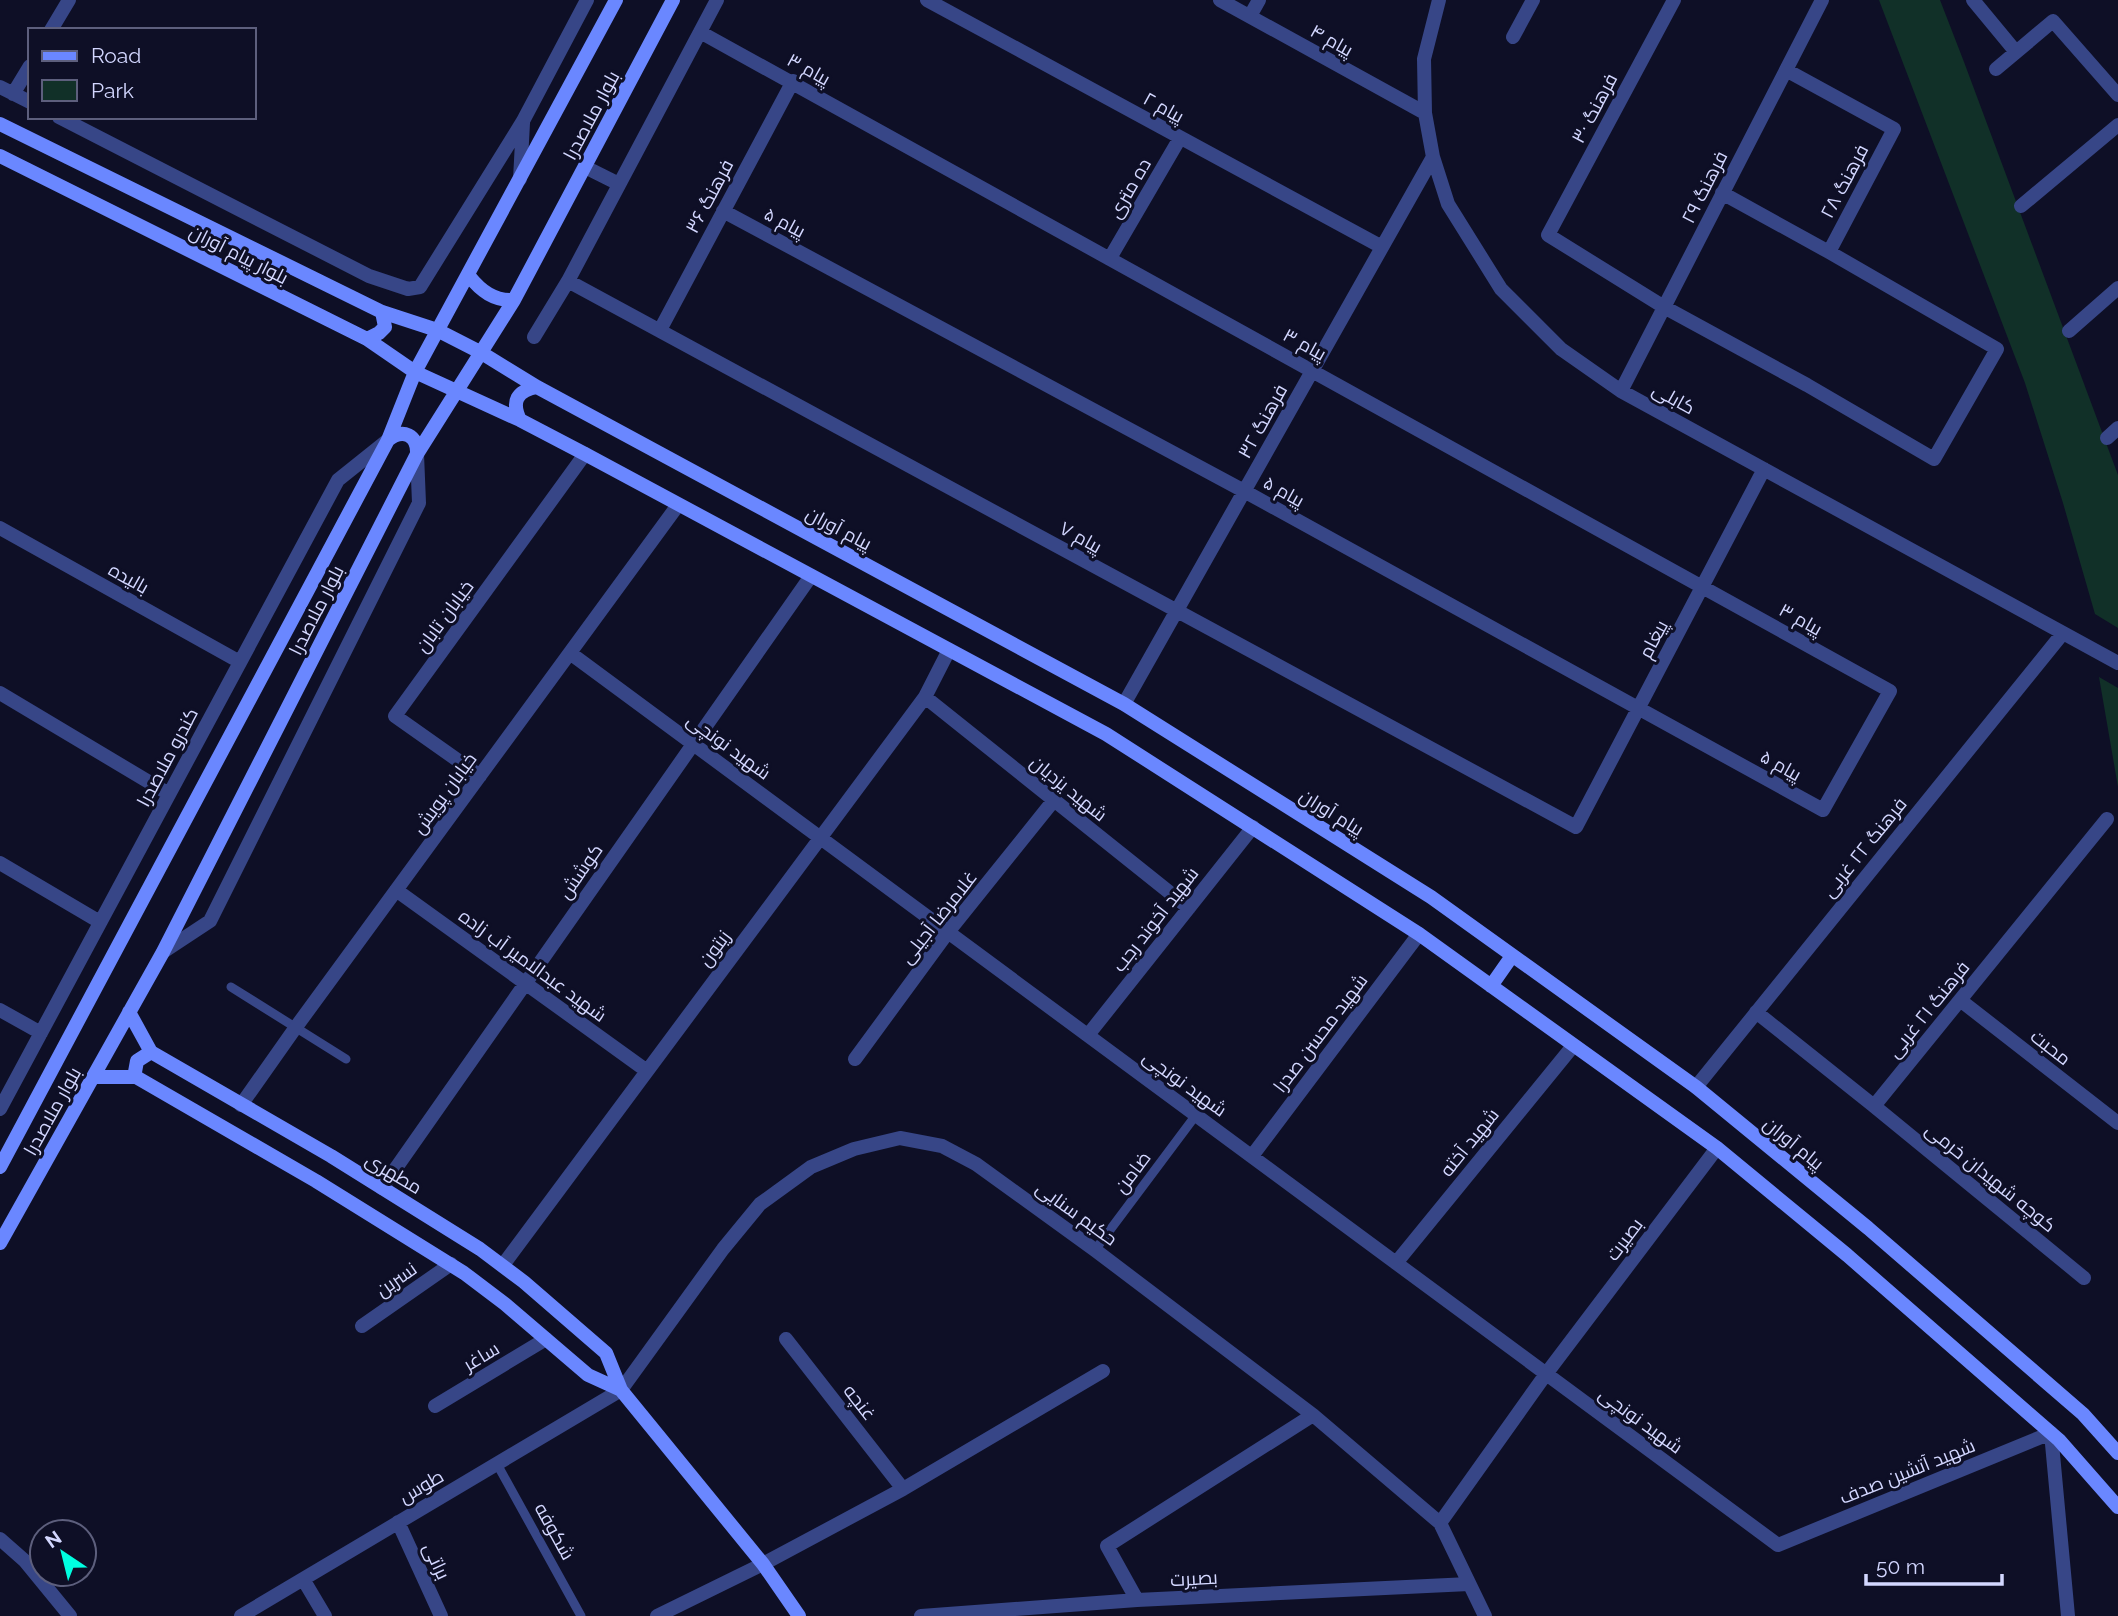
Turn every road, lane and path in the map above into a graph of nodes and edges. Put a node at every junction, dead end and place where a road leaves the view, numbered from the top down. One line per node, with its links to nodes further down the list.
1 (69, 0): 15 (street)
2 (587, 0): 28 (street)
3 (616, 0): 35 (main road, بلوار ملاصدرا)
4 (673, 0): 34 (main road, بلوار ملاصدرا)
5 (717, 0): 16 (street)
6 (927, 0): 31 (street, پیام ۲)
7 (1220, 0): 14 (street, پیام ۴)
8 (1259, 0): 14 (street)
9 (1439, 0): 26 (street, کابلی)
10 (1533, 0): 17 (street)
11 (1674, 0): 47 (street, فرهنگ ۳۰)
12 (1822, 0): 21 (street, فرهنگ ۲۹)
13 (1973, 0): 18 (street)
14 (1250, 16): 26 (street, پیام ۴)
15 (52, 28)
16 (701, 32): 22 (street, پیام ۳); 36 (street)
17 (1513, 37)
18 (2016, 52): 20 (street); 24 (street)
19 (28, 68): 23 (street)
20 (1996, 69)
21 (1786, 70): 37 (street, فرهنگ ۲۹); 41 (street, فرهنگ ۲۸)
22 (793, 81): 39 (street, فرهنگ ۳۶); 42 (street, پیام ۳)
23 (6, 91): 25 (street)
24 (2118, 95)
25 (28, 101)
26 (1425, 113): 33 (street, کابلی)
27 (63, 119): 28 (street)
28 (523, 121): 35 (street)
29 (0, 124): 48 (main road, بلوار پیام آوران)
30 (2118, 125): 38 (street)
31 (1180, 138): 40 (street, پیام ۲); 42 (street, ده متری)
32 (0, 156): 53 (main road, بلوار پیام آوران)
33 (1433, 157): 40 (street, فرهنگ ۳۲); 58 (street, کابلی)
34 (585, 167): 36 (street); 46 (main road, بلوار ملاصدرا)
35 (520, 180): 43 (main road, بلوار ملاصدرا)
36 (619, 184): 44 (street)
37 (1722, 193): 41 (street); 47 (street, فرهنگ ۲۹)
38 (2021, 206)
39 (723, 211): 50 (street, فرهنگ ۳۶); 65 (street, پیام ۵)
40 (1382, 247): 55 (street, فرهنگ ۳۲)
41 (1829, 252): 47 (street)
42 (1110, 258): 55 (street, پیام ۳)
43 (469, 276): 46 (main road); 49 (main road, بلوار ملاصدرا)
44 (568, 281): 50 (street, پیام ۷); 52 (street)
45 (2118, 288): 51 (street)
46 (514, 300): 54 (main road, بلوار ملاصدرا)
47 (1664, 307): 58 (street, فرهنگ ۲۹)
48 (382, 312): 49 (main road, بلوار پیام آوران); 53 (main road)
49 (437, 330): 54 (main road, پیام آوران); 56 (main road, بلوار ملاصدرا)
50 (660, 330): 70 (street, پیام ۷)
51 (2069, 331)
52 (534, 337)
53 (367, 339): 56 (main road, بلوار پیام آوران)
54 (480, 352): 57 (main road, پیام آوران); 59 (main road, بلوار ملاصدرا)
55 (1313, 370): 65 (street, فرهنگ ۳۲); 69 (street, پیام ۳)
56 (415, 372): 59 (main road, بلوار پیام آوران); 61 (main road, بلوار ملاصدرا)
57 (537, 387): 60 (main road); 78 (main road, پیام آوران)
58 (1621, 391): 64 (street, کابلی)
59 (457, 393): 60 (main road); 62 (main road, بلوار ملاصدرا)
60 (520, 420): 63 (main road)
61 (388, 440): 62 (main road); 74 (street, کندرو ملاصدرا); 122 (main road, بلوار ملاصدرا)
62 (418, 454): 95 (main road, بلوار ملاصدرا); 95 (street)
63 (585, 454): 66 (main road); 81 (street, خیابان تابان)
64 (1764, 469): 69 (street, پیغام); 71 (street, کابلی)
65 (1244, 491): 70 (street, فرهنگ ۳۲); 79 (street, پیام ۵)
66 (678, 505): 68 (main road); 73 (street, خیابان پویش)
67 (0, 528): 74 (street, بالیده)
68 (811, 576): 72 (main road); 80 (street, کوشش)
69 (1702, 587): 79 (street, پیغام); 84 (street, پیام ۳)
70 (1177, 611): 78 (street, فرهنگ ۳۲); 87 (street, پیام ۷)
71 (2063, 633): 75 (street, کابلی); 103 (street, فرهنگ ۲۲ غربی)
72 (949, 650): 77 (street, زیتون); 86 (main road)
73 (570, 653): 80 (street, شهید نونچی); 81 (street, خیابان پویش)
74 (240, 662): 82 (street, کندرو ملاصدرا)
75 (2118, 663)
76 (0, 693): 82 (street)
77 (925, 697): 83 (street, شهید یزدیان); 88 (street, زیتون)
78 (1124, 704): 96 (main road, پیام آوران)
79 (1638, 709): 84 (street, پیام ۵); 87 (street, پیغام)
80 (693, 744): 88 (street, شهید نونچی); 97 (street, کوشش)
81 (480, 776): 90 (street, خیابان پویش)
82 (169, 794): 92 (street, کندرو ملاصدرا)
83 (1054, 800): 91 (street, شهید یزدیان); 93 (street, غلامرضا آجیلی)
84 (1823, 810)
85 (2107, 819): 100 (street, فرهنگ ۲۱ غربی)
86 (1253, 827): 91 (street, شهید آخوند رجب); 94 (main road)
87 (1576, 827)
88 (821, 838): 93 (street, شهید نونچی); 111 (street, زیتون)
89 (0, 863): 92 (street)
90 (396, 890): 97 (street, شهید عبدالامیر آب زاده); 104 (street, خیابان پویش)
91 (1189, 908): 106 (street, شهید آخوند رجب)
92 (100, 922): 105 (street, کندرو ملاصدرا)
93 (948, 932): 106 (street, شهید نونچی); 110 (street, غلامرضا آجیلی)
94 (1419, 934): 98 (main road); 121 (street, شهید محسن صدرا)
95 (163, 952): 102 (main road, بلوار ملاصدرا)
96 (1512, 956): 98 (main road); 114 (main road, پیام آوران)
97 (525, 983): 111 (street, شهید عبدالامیر آب زاده); 123 (street, کوشش)
98 (1491, 986): 107 (main road)
99 (231, 987): 104 (lane)
100 (1960, 1000): 116 (street, فرهنگ ۲۱ غربی); 119 (street, محبت)
101 (0, 1010): 105 (street)
102 (129, 1012): 108 (main road); 112 (main road, بلوار ملاصدرا)
103 (1756, 1012): 114 (street, فرهنگ ۲۲ غربی); 116 (street)
104 (296, 1027): 109 (lane); 115 (street, خیابان پویش)
105 (41, 1033): 117 (street, کندرو ملاصدرا)
106 (1088, 1035): 118 (street, شهید نونچی)
107 (1573, 1046): 120 (main road); 126 (street, شهید آخته)
108 (151, 1052): 113 (main road); 115 (main road, مطهری)
109 (346, 1059)
110 (855, 1059)
111 (647, 1072): 128 (street, زیتون)
112 (93, 1077): 113 (main road); 124 (main road, بلوار ملاصدرا)
113 (136, 1077): 127 (main road, مطهری)
114 (1696, 1087): 139 (main road, پیام آوران)
115 (241, 1105): 123 (main road, مطهری)
116 (1874, 1106): 129 (street, کوچه شهیدان خرمی)
117 (0, 1110)
118 (1196, 1115): 121 (street, شهید نونچی); 125 (lane, ضامن)
119 (2118, 1123)
120 (1717, 1148): 134 (street, بصیرت); 138 (main road)
121 (1252, 1156): 126 (street, شهید نونچی)
122 (0, 1167)
123 (382, 1188): 128 (main road, مطهری)
124 (0, 1243)
125 (1096, 1250): 135 (street, حکیم سنایی); 137 (street, حکیم سنایی)
126 (1396, 1263): 134 (street, شهید نونچی)
127 (451, 1264): 130 (street, نسرین); 131 (main road, مطهری)
128 (503, 1265): 135 (main road, مطهری)
129 (2084, 1278)
130 (362, 1326)
131 (546, 1339): 135 (main road, مطهری); 136 (street, ساغر)
132 (786, 1339): 141 (street, غنچه)
133 (1103, 1371): 141 (street)
134 (1546, 1374): 144 (street, بصیرت); 146 (street, شهید نونچی)
135 (621, 1390): 140 (street, طوس); 147 (main road, مطهری)
136 (435, 1406)
137 (1313, 1415): 144 (street, حکیم سنایی); 150 (street)
138 (2051, 1433): 142 (main road); 146 (street, شهید آتشین صدف); 160 (street)
139 (2118, 1453)
140 (498, 1464): 143 (street, طوس); 155 (lane, شکوفه)
141 (903, 1489): 147 (street)
142 (2118, 1507)
143 (398, 1522): 148 (street, طوس); 154 (street, براتی)
144 (1440, 1523): 149 (street, حکیم سنایی)
145 (0, 1539): 151 (street)
146 (1778, 1545)
147 (763, 1564): 156 (street); 157 (main road, مطهری)
148 (303, 1579): 152 (street, طوس); 153 (street)
149 (1469, 1584): 150 (street, بصیرت); 159 (street, حکیم سنایی)
150 (1137, 1600): 158 (street, بصیرت)
151 (70, 1616)
152 (241, 1616)
153 (325, 1616)
154 (440, 1616)
155 (581, 1616)
156 (657, 1616)
157 (799, 1616)
158 (921, 1616)
159 (1485, 1616)
160 (2068, 1616)

